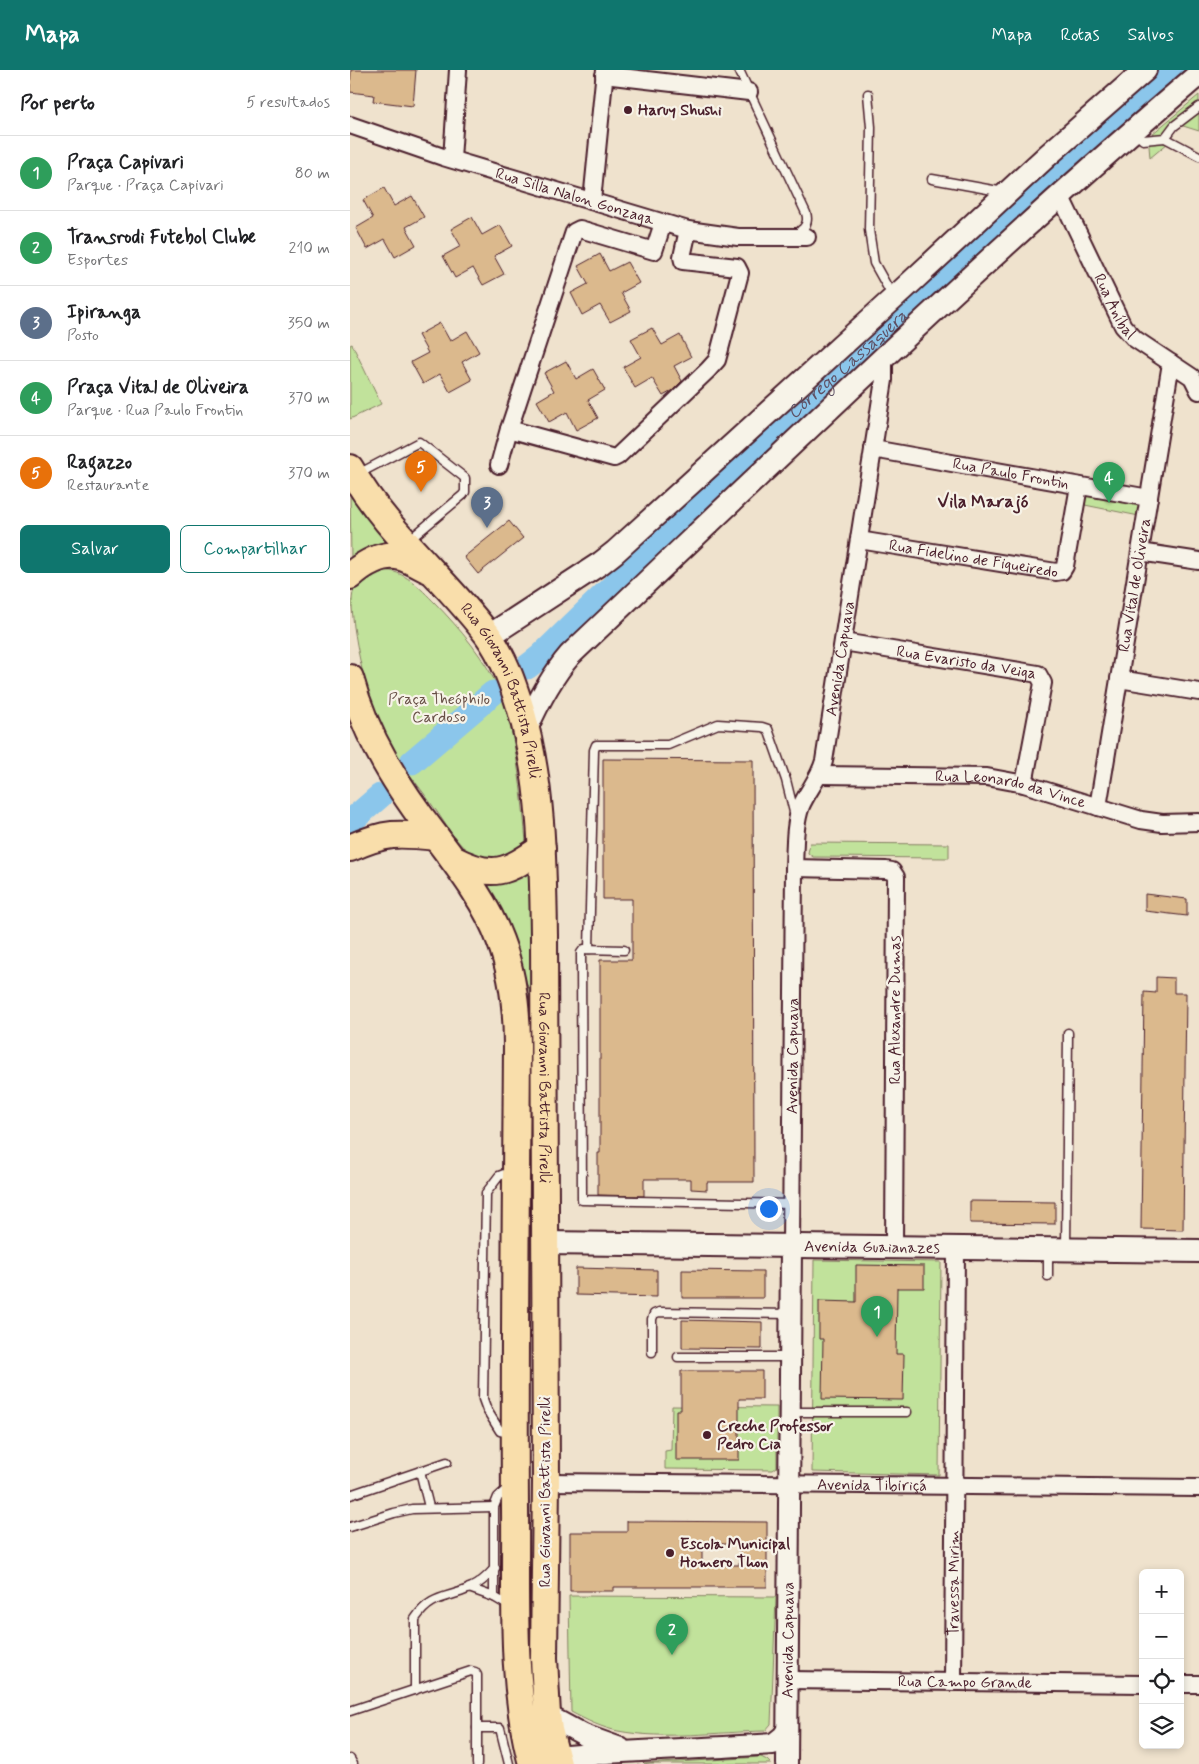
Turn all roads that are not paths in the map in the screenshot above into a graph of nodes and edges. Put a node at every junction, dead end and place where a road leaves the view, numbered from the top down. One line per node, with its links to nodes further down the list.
1 (458, 70): 13 (street)
2 (739, 70): 6 (lane)
3 (1145, 70): 15 (main road)
4 (604, 73): 6 (street); 17 (street)
5 (1199, 74): 10 (main road)
6 (749, 92): 20 (lane)
7 (868, 94): 21 (lane)
8 (1199, 107): 11 (lane)
9 (350, 125): 13 (street, Rua Silla Nalon Gonzaga)
10 (1132, 130): 11 (lane); 16 (main road)
11 (1165, 138): 12 (lane)
12 (1199, 156)
13 (452, 159): 17 (street, Rua Silla Nalon Gonzaga)
14 (932, 179): 15 (lane)
15 (1008, 193): 21 (main road)
16 (1060, 195): 22 (main road); 23 (street, Rua Aníbal)
17 (592, 201): 18 (street, Rua Silla Nalon Gonzaga)
18 (663, 223): 19 (street, Rua Silla Nalon Gonzaga); 25 (street)
19 (688, 230): 20 (street, Rua Silla Nalon Gonzaga); 25 (street)
20 (807, 237)
21 (894, 298): 37 (main road)
22 (884, 358): 26 (street, Avenida Capuava); 42 (main road)
23 (1171, 363): 24 (street, Rua Aníbal); 30 (street, Rua Vital de Oliveira)
24 (1197, 383)
25 (509, 429): 27 (street)
26 (873, 449): 29 (street, Rua Paulo Frontin); 31 (street, Avenida Capuava)
27 (500, 465)
28 (352, 472): 32 (highway, Rua Giovanni Battista Pirelli); 32 (lane)
29 (1079, 486): 30 (street, Rua Paulo Frontin); 31 (street, Rua Fidelino de Figueiredo)
30 (1149, 498): 33 (street, Rua Vital de Oliveira)
31 (859, 540): 38 (street, Avenida Capuava)
32 (406, 542): 35 (highway, Rua Giovanni Battista Pirelli)
33 (1140, 552): 34 (street); 39 (street, Rua Vital de Oliveira)
34 (1199, 562)
35 (430, 570): 36 (highway); 37 (highway, Rua Giovanni Battista Pirelli)
36 (350, 576)
37 (489, 636): 42 (highway, Rua Giovanni Battista Pirelli)
38 (843, 642): 43 (street, Avenida Capuava); 44 (street, Rua Evaristo da Veiga)
39 (1119, 679): 41 (street); 45 (street, Rua Vital de Oliveira)
40 (350, 685): 48 (highway, Rua Giovanni Battista Pirelli)
41 (1199, 692)
42 (526, 729): 50 (highway, Rua Giovanni Battista Pirelli)
43 (820, 775): 44 (street, Rua Leonardo da Vince); 47 (street, Avenida Capuava)
44 (1024, 784): 45 (street, Rua Leonardo da Vince)
45 (1098, 807): 46 (street, Rua Leonardo da Vince)
46 (1199, 822)
47 (797, 825): 52 (street, Avenida Capuava); 53 (lane)
48 (436, 837): 49 (highway); 51 (highway, Rua Giovanni Battista Pirelli)
49 (350, 848)
50 (542, 848): 51 (highway); 57 (highway, Rua Giovanni Battista Pirelli)
51 (453, 858): 72 (highway, Rua Giovanni Battista Pirelli)
52 (794, 868): 56 (street, Avenida Capuava); 59 (street, Rua Alexandre Dumas)
53 (589, 949): 54 (lane); 56 (lane)
54 (624, 950)
55 (1068, 1033): 61 (lane)
56 (792, 1204): 58 (street, Avenida Capuava)
57 (544, 1243): 58 (main road, Avenida Guaianazes); 73 (highway, Rua Giovanni Battista Pirelli)
58 (791, 1247): 59 (main road, Avenida Guaianazes); 64 (street, Avenida Capuava)
59 (894, 1248): 60 (main road, Avenida Guaianazes)
60 (956, 1249): 61 (main road, Avenida Guaianazes); 75 (street, Travessa Mirim)
61 (1057, 1250): 62 (main road, Avenida Guaianazes); 63 (lane)
62 (1199, 1251)
63 (1048, 1276)
64 (791, 1314): 65 (lane); 67 (street, Avenida Capuava)
65 (652, 1352)
66 (678, 1357): 67 (lane)
67 (790, 1357): 68 (street, Avenida Capuava)
68 (790, 1412): 69 (lane); 74 (street, Avenida Capuava)
69 (906, 1412)
70 (447, 1462): 71 (lane)
71 (420, 1471): 77 (lane); 79 (lane)
72 (515, 1482): 78 (lane); 84 (highway, Rua Giovanni Battista Pirelli)
73 (546, 1482): 74 (street, Avenida Tibiriçá); 92 (highway, Rua Giovanni Battista Pirelli)
74 (790, 1484): 75 (street, Avenida Tibiriçá); 85 (street, Avenida Capuava)
75 (954, 1486): 76 (street, Avenida Tibiriçá); 86 (street, Travessa Mirim)
76 (1199, 1488)
77 (350, 1495)
78 (494, 1507): 79 (lane); 81 (lane)
79 (429, 1508): 80 (lane)
80 (350, 1527)
81 (495, 1568): 82 (lane); 83 (lane)
82 (469, 1588): 83 (lane); 90 (lane)
83 (494, 1597): 84 (lane)
84 (516, 1610): 98 (highway, Rua Giovanni Battista Pirelli)
85 (787, 1680): 86 (street, Rua Campo Grande); 94 (street, Avenida Capuava)
86 (952, 1682): 87 (street, Rua Campo Grande)
87 (1139, 1684)
88 (1184, 1684): 89 (street)
89 (1199, 1684)
90 (415, 1690): 91 (lane); 93 (lane)
91 (350, 1711)
92 (547, 1714): 96 (street); 98 (highway, Rua Giovanni Battista Pirelli)
93 (477, 1728): 101 (lane); 102 (lane)
94 (788, 1730): 95 (street); 99 (street, Avenida Capuava)
95 (773, 1744): 96 (street); 99 (street)
96 (626, 1751): 98 (street)
97 (350, 1759): 100 (lane)
98 (548, 1762)
99 (787, 1762)
100 (353, 1764)
101 (477, 1764)
102 (509, 1764)

